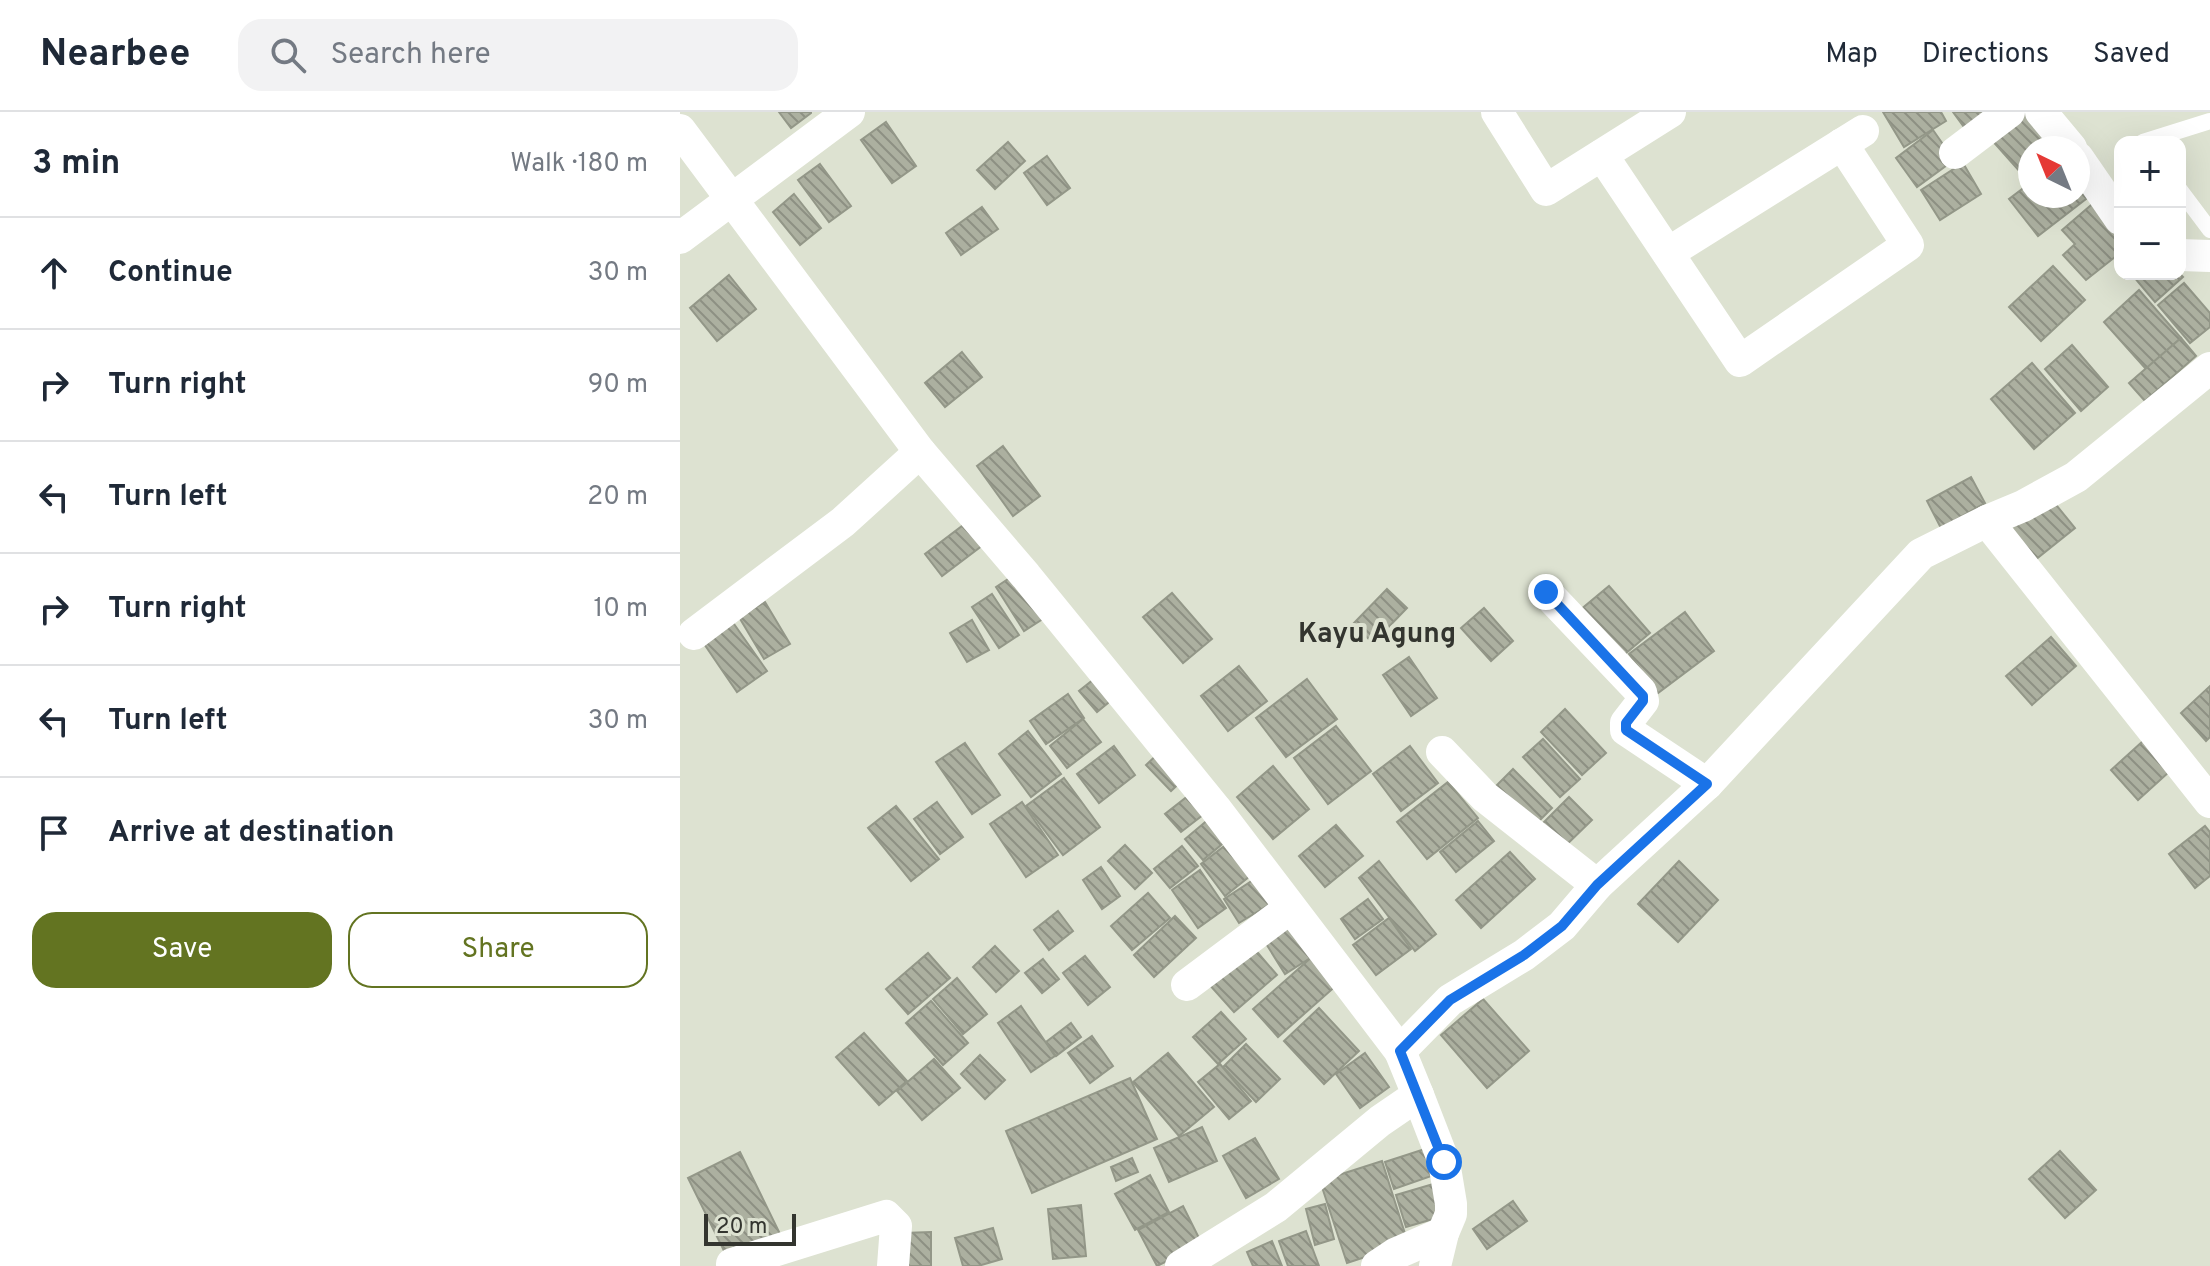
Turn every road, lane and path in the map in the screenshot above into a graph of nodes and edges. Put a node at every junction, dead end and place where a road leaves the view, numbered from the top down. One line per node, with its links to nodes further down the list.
1 (849, 112): 14 (street)
2 (1497, 112): 11 (street)
3 (2009, 112): 10 (street)
4 (2041, 112): 8 (street)
5 (1661, 114): 11 (street)
6 (2210, 121): 9 (lane)
7 (680, 130): 14 (street)
8 (2061, 136)
9 (2162, 136)
10 (1955, 153)
11 (1602, 155): 18 (street)
12 (2090, 175): 15 (street)
13 (2186, 198): 16 (lane)
14 (730, 200): 17 (street); 22 (street)
15 (2114, 210)
16 (2210, 230)
17 (680, 238)
18 (1668, 253): 18 (street)
19 (2186, 255): 20 (street)
20 (2210, 256)
21 (2210, 368): 23 (street)
22 (920, 452): 25 (street); 30 (street)
23 (1987, 521): 27 (street); 28 (street)
24 (1546, 592): 27 (street)
25 (694, 634)
26 (1442, 752): 29 (street)
27 (1707, 784): 29 (street)
28 (2210, 802)
29 (1597, 885): 32 (street)
30 (1290, 908): 31 (street); 32 (street)
31 (1187, 985)
32 (1400, 1051): 33 (street)
33 (1418, 1095): 34 (street); 37 (street)
34 (1443, 1233): 38 (street); 39 (street)
35 (732, 1264): 36 (street)
36 (893, 1266)
37 (1181, 1266)
38 (1377, 1266)
39 (1435, 1266)

